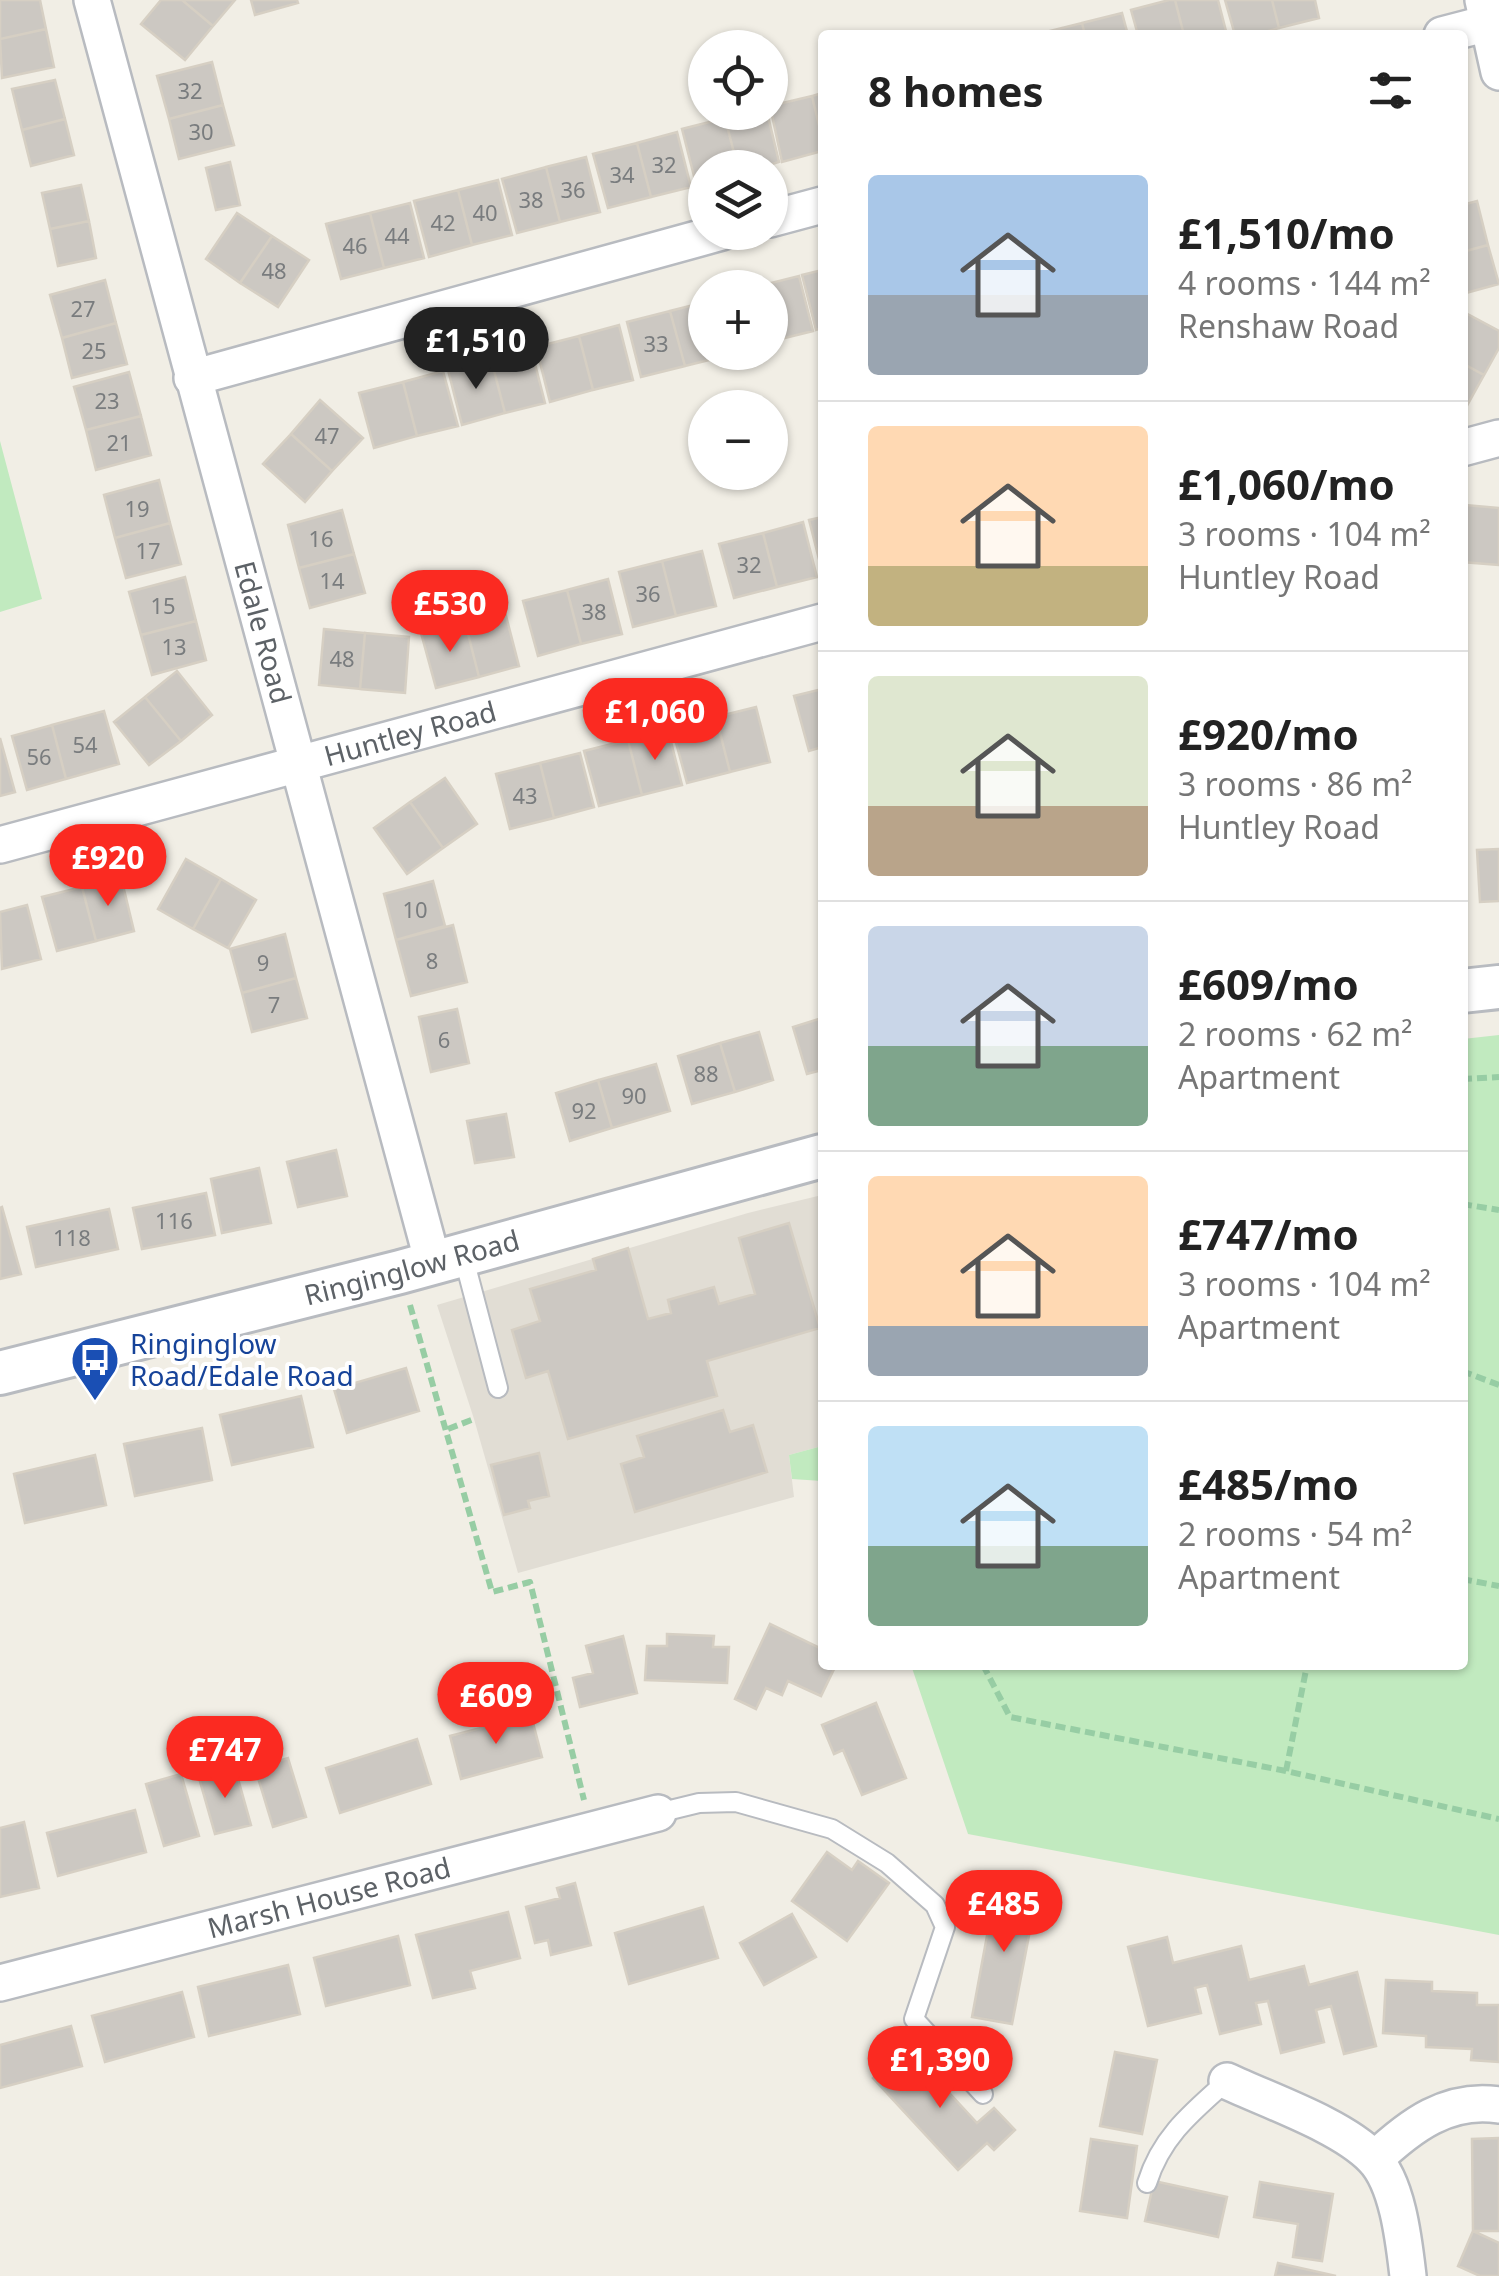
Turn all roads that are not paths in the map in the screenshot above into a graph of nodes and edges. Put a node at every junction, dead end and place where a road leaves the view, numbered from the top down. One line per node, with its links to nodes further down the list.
1 (92, 0): 8 (street, Edale Road)
2 (1485, 11): 3 (street); 4 (street)
3 (1451, 30)
4 (1499, 72)
5 (818, 206): 6 (street)
6 (788, 215)
7 (688, 241): 8 (street)
8 (192, 378): 12 (street, Edale Road)
9 (1499, 438): 10 (street)
10 (1468, 446)
11 (818, 623): 12 (street, Huntley Road)
12 (297, 766): 13 (street, Huntley Road); 17 (street, Edale Road)
13 (0, 845)
14 (1499, 986): 15 (street)
15 (1468, 990)
16 (818, 1157): 17 (street, Ringinglow Road)
17 (432, 1263): 18 (street, Ringinglow Road); 19 (lane)
18 (0, 1373)
19 (498, 1388)
20 (658, 1813): 21 (street, Marsh House Road); 23 (lane)
21 (0, 1983)
22 (1228, 2081): 25 (street); 26 (lane)
23 (983, 2094)
24 (1499, 2104): 25 (street)
25 (1375, 2159): 27 (street)
26 (1147, 2183)
27 (1408, 2276)

